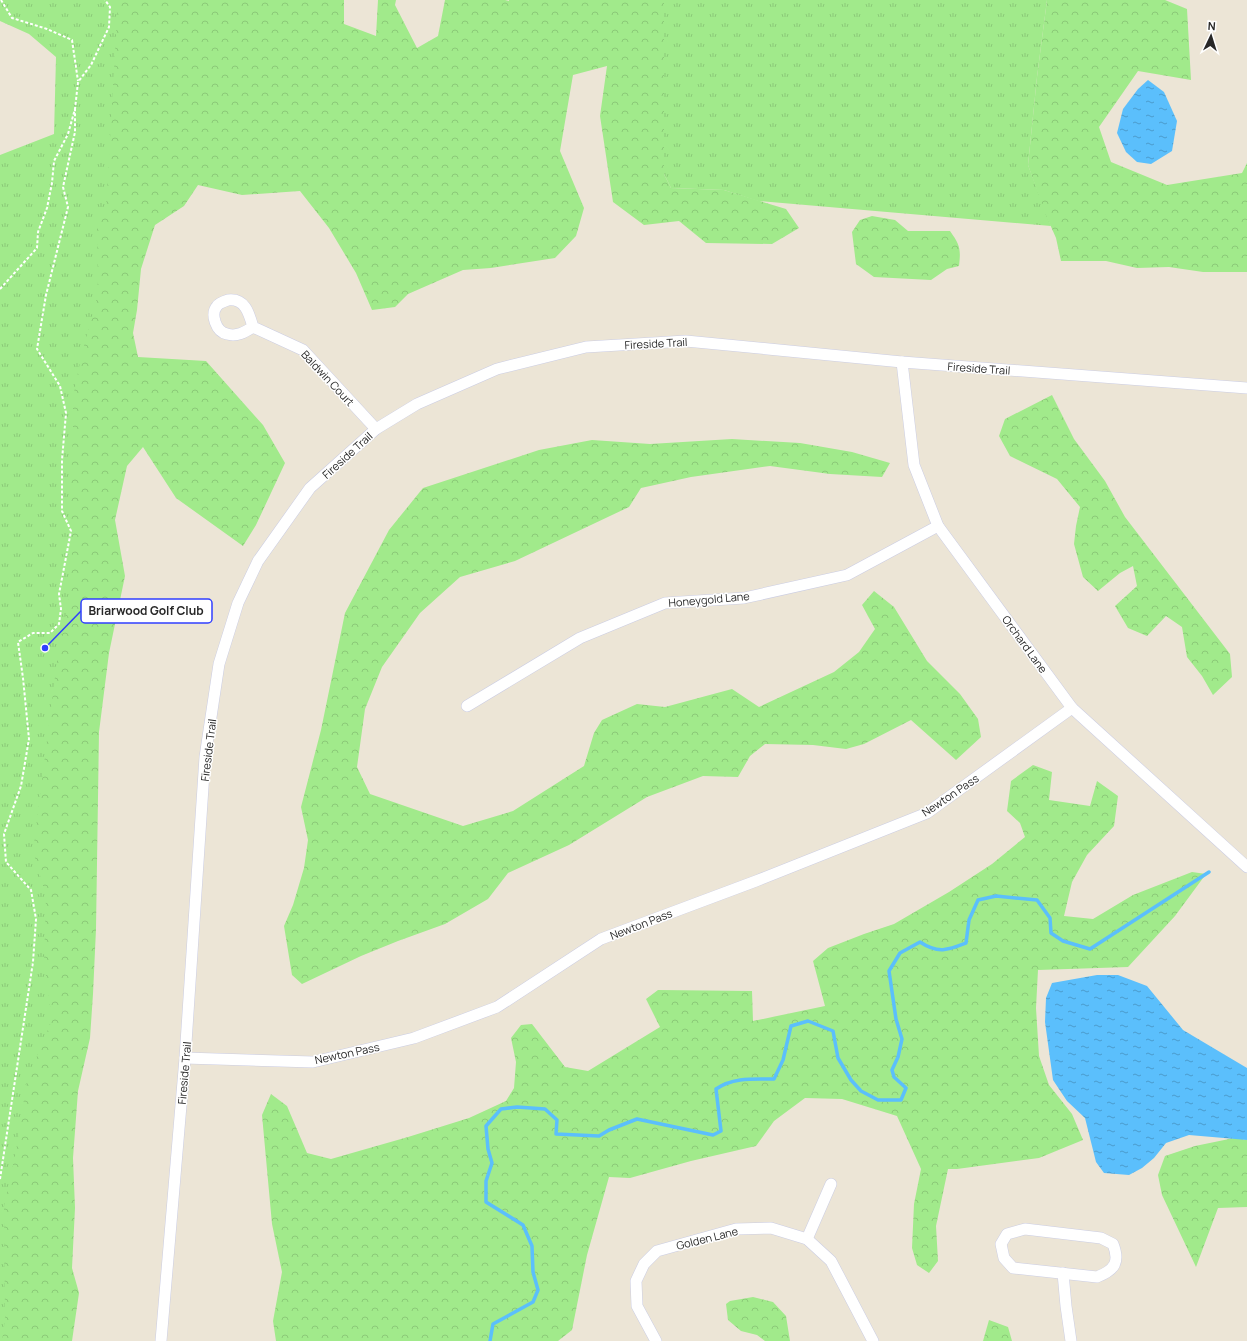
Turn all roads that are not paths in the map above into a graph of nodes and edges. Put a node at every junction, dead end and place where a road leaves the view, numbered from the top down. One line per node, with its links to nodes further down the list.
1 (253, 326): 4 (street, Baldwin Court)
2 (902, 362): 3 (street, Fireside Trail); 4 (street, Fireside Trail); 5 (street, Orchard Lane)
3 (1247, 388)
4 (376, 429): 9 (street, Fireside Trail)
5 (938, 526): 6 (street, Honeygold Lane); 7 (street, Orchard Lane)
6 (468, 706)
7 (1072, 708): 8 (street, Orchard Lane); 9 (street, Newton Pass)
8 (1247, 867)
9 (185, 1058): 13 (street, Fireside Trail)
10 (831, 1184): 11 (street)
11 (807, 1239): 14 (street, Golden Lane); 15 (street, Golden Lane)
12 (1063, 1273): 12 (street); 16 (street)
13 (161, 1341)
14 (656, 1341)
15 (873, 1341)
16 (1071, 1341)

